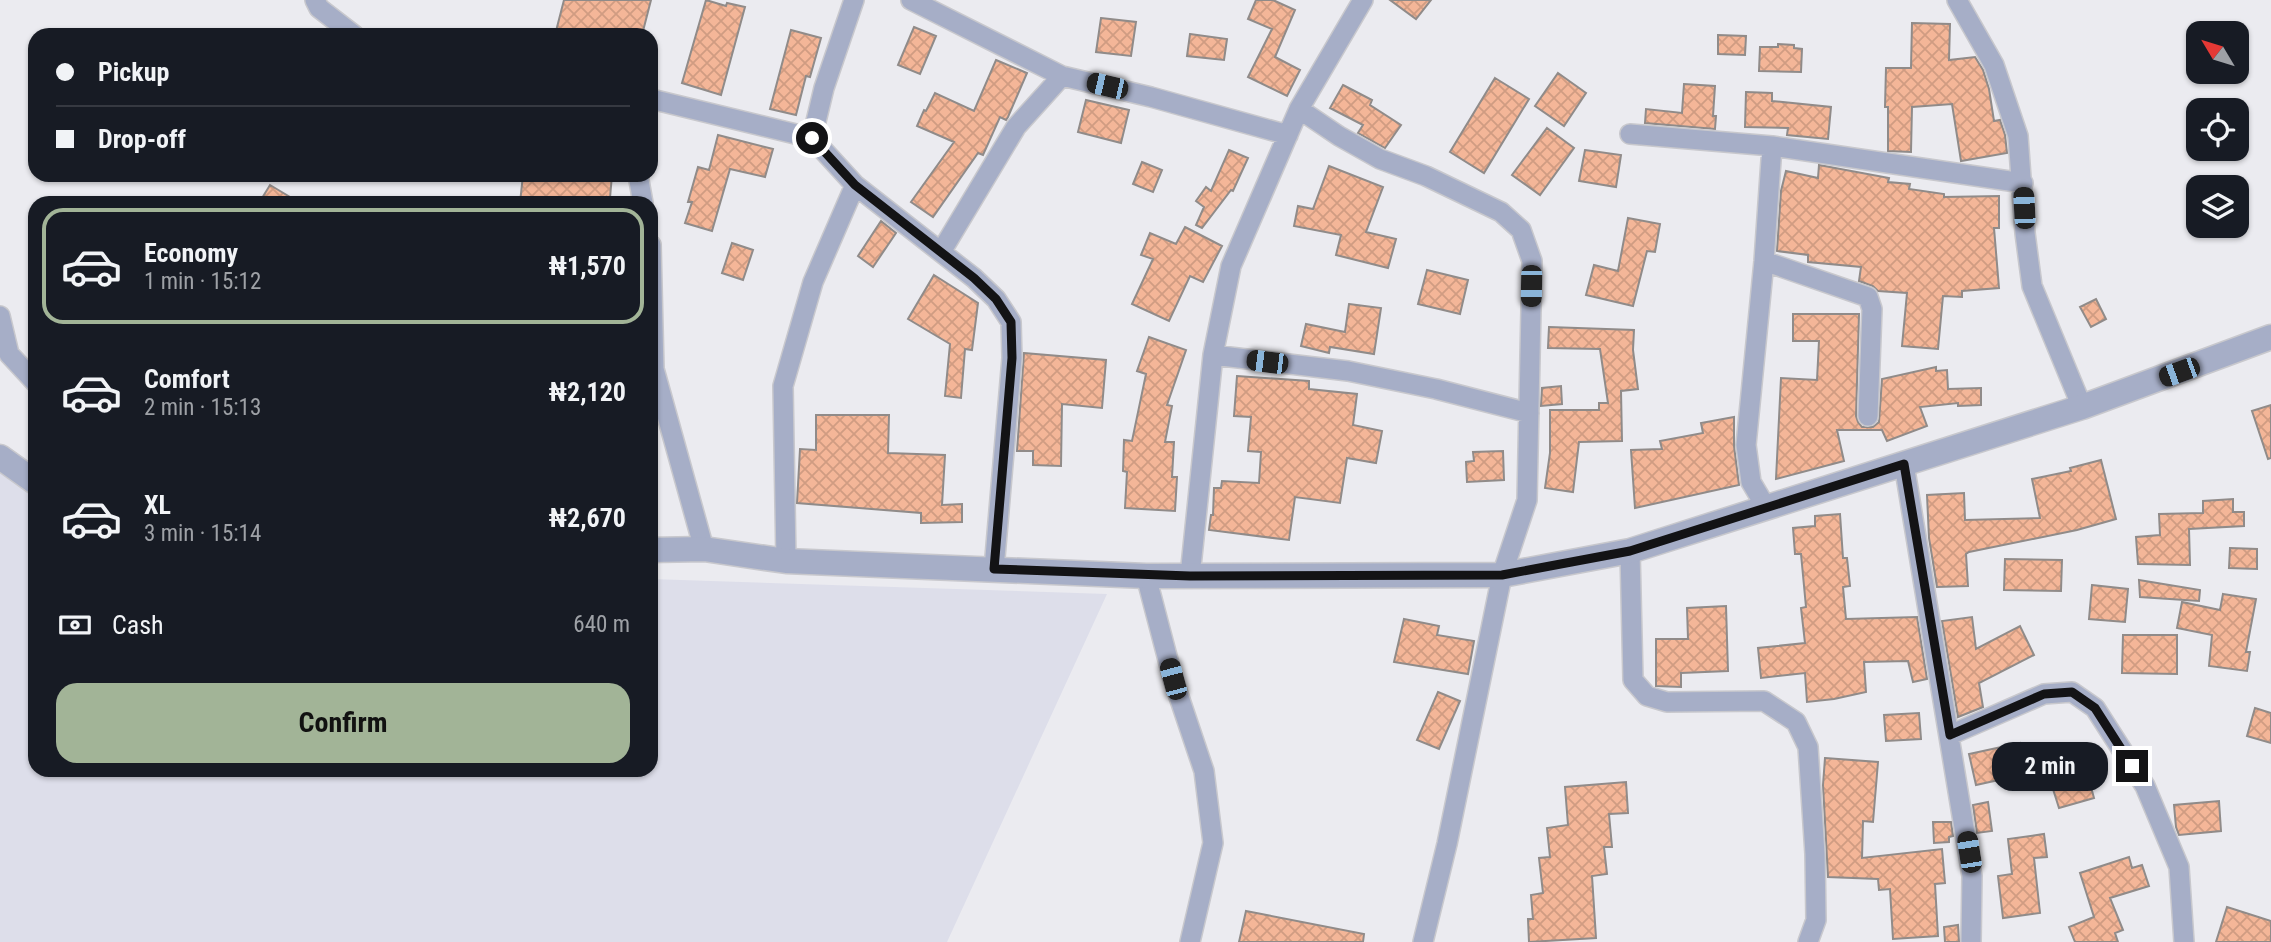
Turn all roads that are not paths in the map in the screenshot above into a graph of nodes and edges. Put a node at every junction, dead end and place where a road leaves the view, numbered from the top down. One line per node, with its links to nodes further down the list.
1 (315, 0): 6 (street)
2 (853, 0): 12 (street)
3 (911, 0): 7 (street)
4 (1363, 0): 9 (street)
5 (1957, 0): 14 (street)
6 (346, 28)
7 (1062, 76): 11 (street); 16 (street)
8 (658, 101): 12 (street)
9 (1299, 109): 11 (street); 24 (street)
10 (1630, 134): 13 (street)
11 (1288, 135): 20 (street)
12 (812, 138): 15 (street)
13 (1772, 146): 14 (street); 17 (street)
14 (2022, 183): 23 (street)
15 (855, 185): 16 (street); 33 (street)
16 (941, 252): 34 (street)
17 (1764, 261): 25 (street); 29 (street)
18 (0, 316): 21 (street)
19 (2271, 337): 23 (street)
20 (1213, 355): 24 (street); 37 (street)
21 (28, 374)
22 (658, 383): 30 (street)
23 (2082, 407): 27 (street)
24 (1529, 413): 35 (street)
25 (1868, 416)
26 (0, 457): 28 (street)
27 (1904, 464): 29 (street); 38 (street)
28 (28, 477)
29 (1767, 509): 32 (street)
30 (704, 549): 31 (street); 33 (street)
31 (658, 550)
32 (1630, 551): 35 (street); 41 (street)
33 (786, 561): 34 (street)
34 (994, 569): 36 (street)
35 (1502, 575): 37 (street); 40 (street)
36 (1146, 576): 37 (street); 39 (street)
37 (1190, 576)
38 (1950, 735): 42 (street); 43 (street)
39 (1190, 942)
40 (1423, 942)
41 (1808, 942)
42 (1971, 942)
43 (2184, 942)

